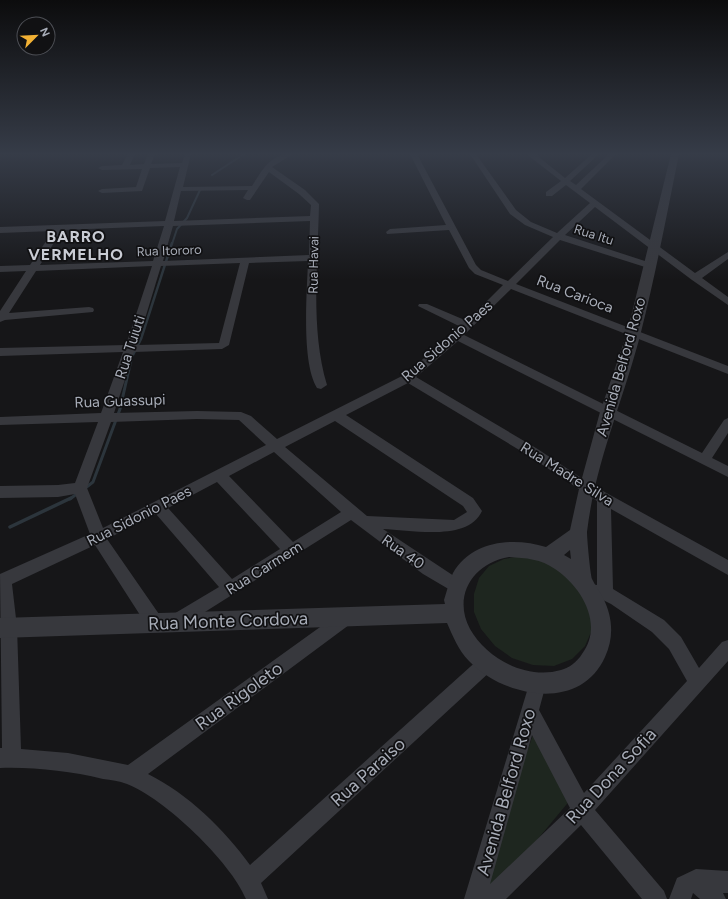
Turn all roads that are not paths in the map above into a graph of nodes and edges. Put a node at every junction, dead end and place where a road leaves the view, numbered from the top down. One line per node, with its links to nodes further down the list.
1 (177, 196): 9 (street, Rua Tuiuti)
2 (308, 196): 8 (street, Rua Havai)
3 (435, 196): 10 (street)
4 (502, 196): 14 (street, Rua Itu)
5 (586, 196): 7 (street)
6 (665, 196): 15 (street, Avenida Belford Roxo)
7 (595, 203): 14 (street, Rua Sidonio Paes); 15 (street)
8 (313, 218): 9 (street); 17 (street, Rua Havai)
9 (174, 223): 11 (street); 19 (street, Rua Tuiuti)
10 (451, 227): 13 (street); 24 (street, Rua Carioca)
11 (58, 228): 12 (street); 21 (street)
12 (0, 230)
13 (390, 232)
14 (559, 236): 20 (street, Rua Itu); 24 (street, Rua Sidonio Paes)
15 (653, 246): 20 (street, Avenida Belford Roxo); 23 (street)
16 (728, 256): 23 (street)
17 (314, 258): 18 (street, Rua Itororo); 36 (street, Rua Havai)
18 (246, 260): 19 (street, Rua Itororo); 32 (street)
19 (162, 263): 21 (street, Rua Itororo); 32 (street, Rua Tuiuti)
20 (648, 265): 30 (street, Avenida Belford Roxo)
21 (32, 268): 22 (street, Rua Itororo); 28 (street)
22 (0, 269)
23 (695, 278): 25 (street)
24 (510, 285): 29 (street, Rua Sidonio Paes); 30 (street, Rua Carioca)
25 (728, 302)
26 (423, 306): 29 (street)
27 (89, 310): 28 (street)
28 (1, 318)
29 (468, 326): 31 (street, Rua Sidonio Paes)
30 (634, 333): 34 (street, Rua Carioca); 37 (street, Avenida Belford Roxo)
31 (457, 336): 35 (street, Rua Sidonio Paes); 37 (street)
32 (136, 347): 33 (street); 39 (street, Rua Tuiuti)
33 (0, 352)
34 (728, 370)
35 (408, 378): 38 (street, Rua Sidonio Paes); 46 (street, Rua Madre Silva)
36 (321, 385)
37 (608, 412): 43 (street); 46 (street, Avenida Belford Roxo)
38 (336, 415): 42 (street, Rua Sidonio Paes); 51 (street)
39 (111, 418): 40 (street, Rua Guassupi); 42 (street, Rua Guassupi); 47 (street, Rua Tuiuti)
40 (0, 421)
41 (728, 423): 43 (street)
42 (276, 446): 45 (street, Rua Sidonio Paes); 51 (street)
43 (704, 460): 44 (street)
44 (728, 472)
45 (218, 475): 50 (street, Rua Sidonio Paes); 54 (street)
46 (587, 488): 49 (street, Rua Madre Silva); 52 (street, Avenida Belford Roxo)
47 (81, 491): 48 (street); 53 (street)
48 (0, 492)
49 (604, 498): 56 (street, Rua Madre Silva); 60 (street)
50 (158, 506): 53 (street, Rua Sidonio Paes); 58 (street)
51 (357, 518): 54 (street, Rua Carmem); 59 (street, Rua 40)
52 (578, 534): 55 (street); 60 (street, Avenida Belford Roxo)
53 (98, 537): 57 (street, Rua Sidonio Paes); 64 (street)
54 (292, 551): 58 (street, Rua Carmem)
55 (548, 556): 59 (street, Avenida Belford Roxo); 60 (street, Avenida Belford Roxo)
56 (728, 568)
57 (2, 581): 65 (street)
58 (230, 588): 63 (street, Rua Carmem)
59 (457, 588): 61 (street, Avenida Belford Roxo)
60 (593, 588): 68 (street); 69 (street, Avenida Belford Roxo)
61 (456, 613): 62 (street, Rua Monte Cordova); 67 (street, Avenida Belford Roxo)
62 (348, 617): 63 (street, Rua Monte Cordova); 72 (street, Rua Rigoleto)
63 (176, 622): 64 (street, Rua Monte Cordova)
64 (154, 623): 65 (street, Rua Monte Cordova)
65 (4, 628): 71 (street)
66 (728, 648): 68 (street, Rua Dona Sofia)
67 (486, 664): 69 (street, Avenida Belford Roxo); 74 (street, Rua Paraiso)
68 (697, 682): 73 (street, Rua Dona Sofia)
69 (537, 684): 70 (street, Avenida Belford Roxo)
70 (530, 713): 73 (street); 78 (street, Avenida Belford Roxo)
71 (6, 758): 72 (street)
72 (131, 775): 74 (street)
73 (582, 810): 79 (street, Rua Dona Sofia); 80 (street)
74 (249, 880): 77 (street)
75 (696, 880): 76 (street); 81 (street); 82 (street)
76 (728, 882)
77 (257, 899)
78 (475, 899)
79 (490, 899)
80 (656, 899)
81 (680, 899)
82 (716, 899)

